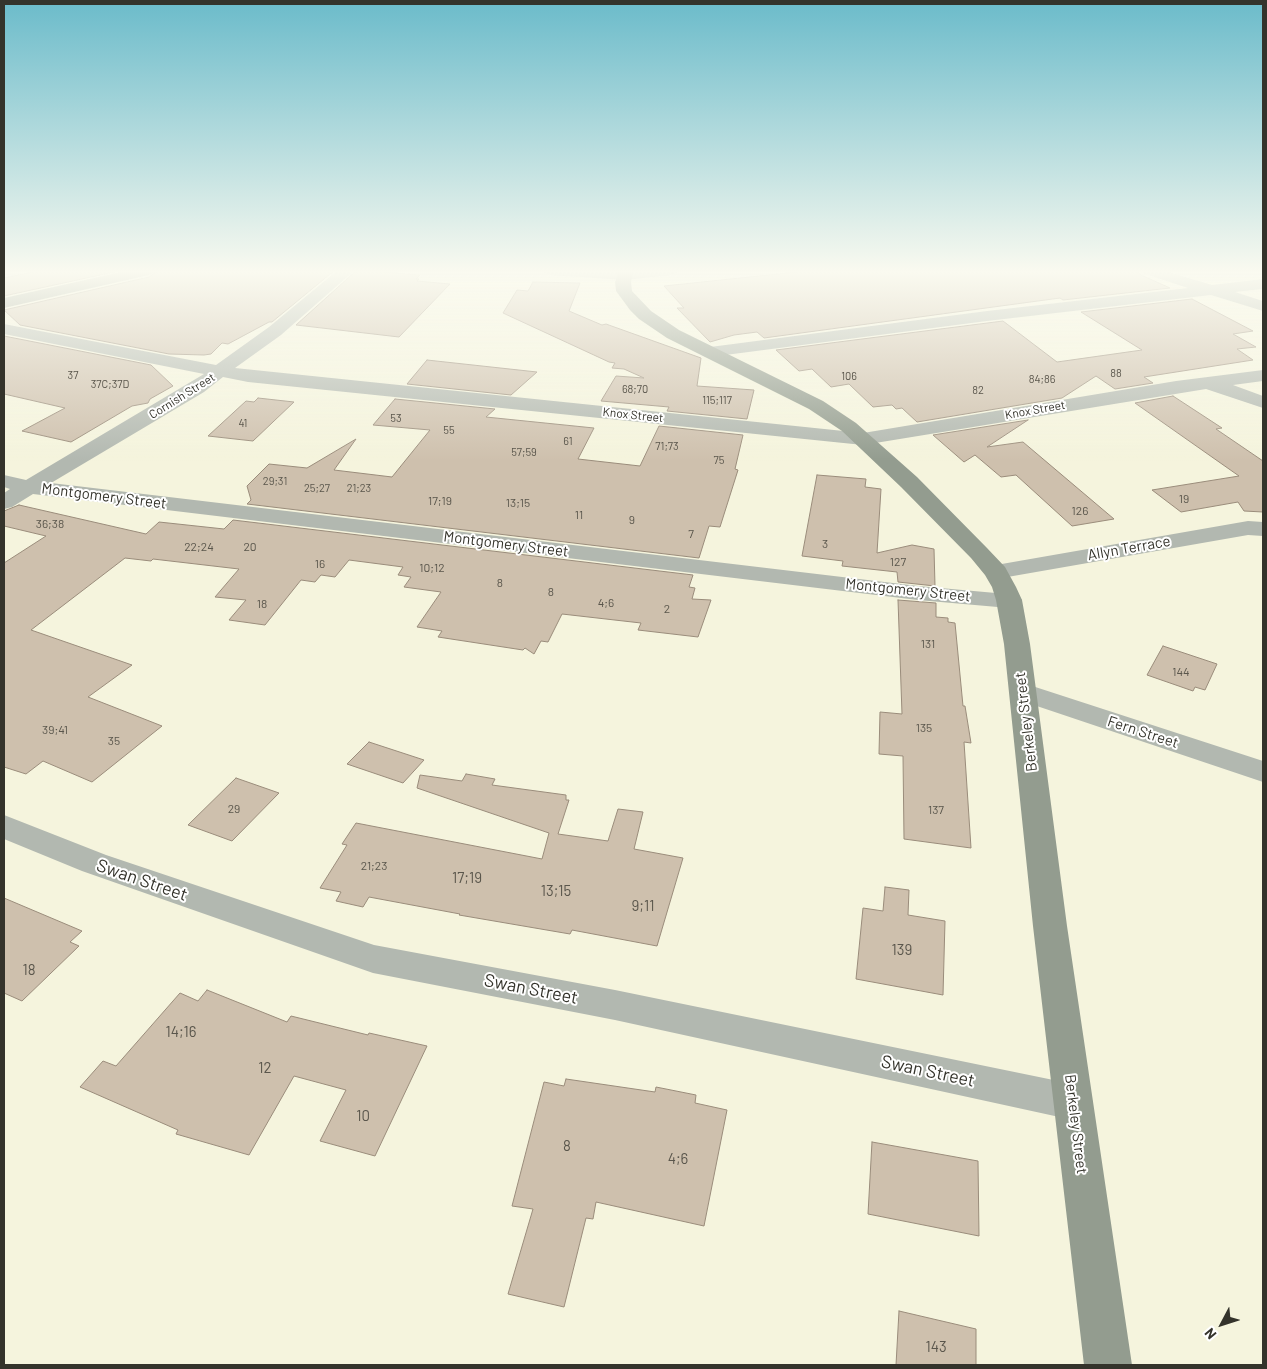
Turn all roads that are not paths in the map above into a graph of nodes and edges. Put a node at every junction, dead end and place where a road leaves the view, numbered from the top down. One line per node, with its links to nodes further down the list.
1 (27, 334): 6 (street, Knox Street)
2 (271, 334): 6 (street, Cornish Street)
3 (673, 334): 5 (street, Berkeley Street)
4 (849, 334): 5 (street)
5 (710, 352): 10 (street, Berkeley Street)
6 (222, 372): 10 (street, Knox Street); 12 (street, Cornish Street)
7 (1263, 376): 8 (street, Knox Street)
8 (1207, 383): 9 (street); 10 (street, Knox Street)
9 (1263, 402)
10 (864, 439): 15 (street, Berkeley Street)
11 (4, 482): 12 (street, Montgomery Street)
12 (28, 487): 13 (street, Cornish Street); 16 (street, Montgomery Street)
13 (4, 502)
14 (1263, 529): 15 (street, Allyn Terrace)
15 (996, 572): 16 (street, Berkeley Street)
16 (1009, 600): 17 (street, Berkeley Street)
17 (1022, 692): 18 (street, Fern Street); 20 (street, Berkeley Street)
18 (1263, 772)
19 (4, 826): 20 (street, Swan Street)
20 (1073, 1102): 21 (street, Berkeley Street)
21 (1108, 1365)

